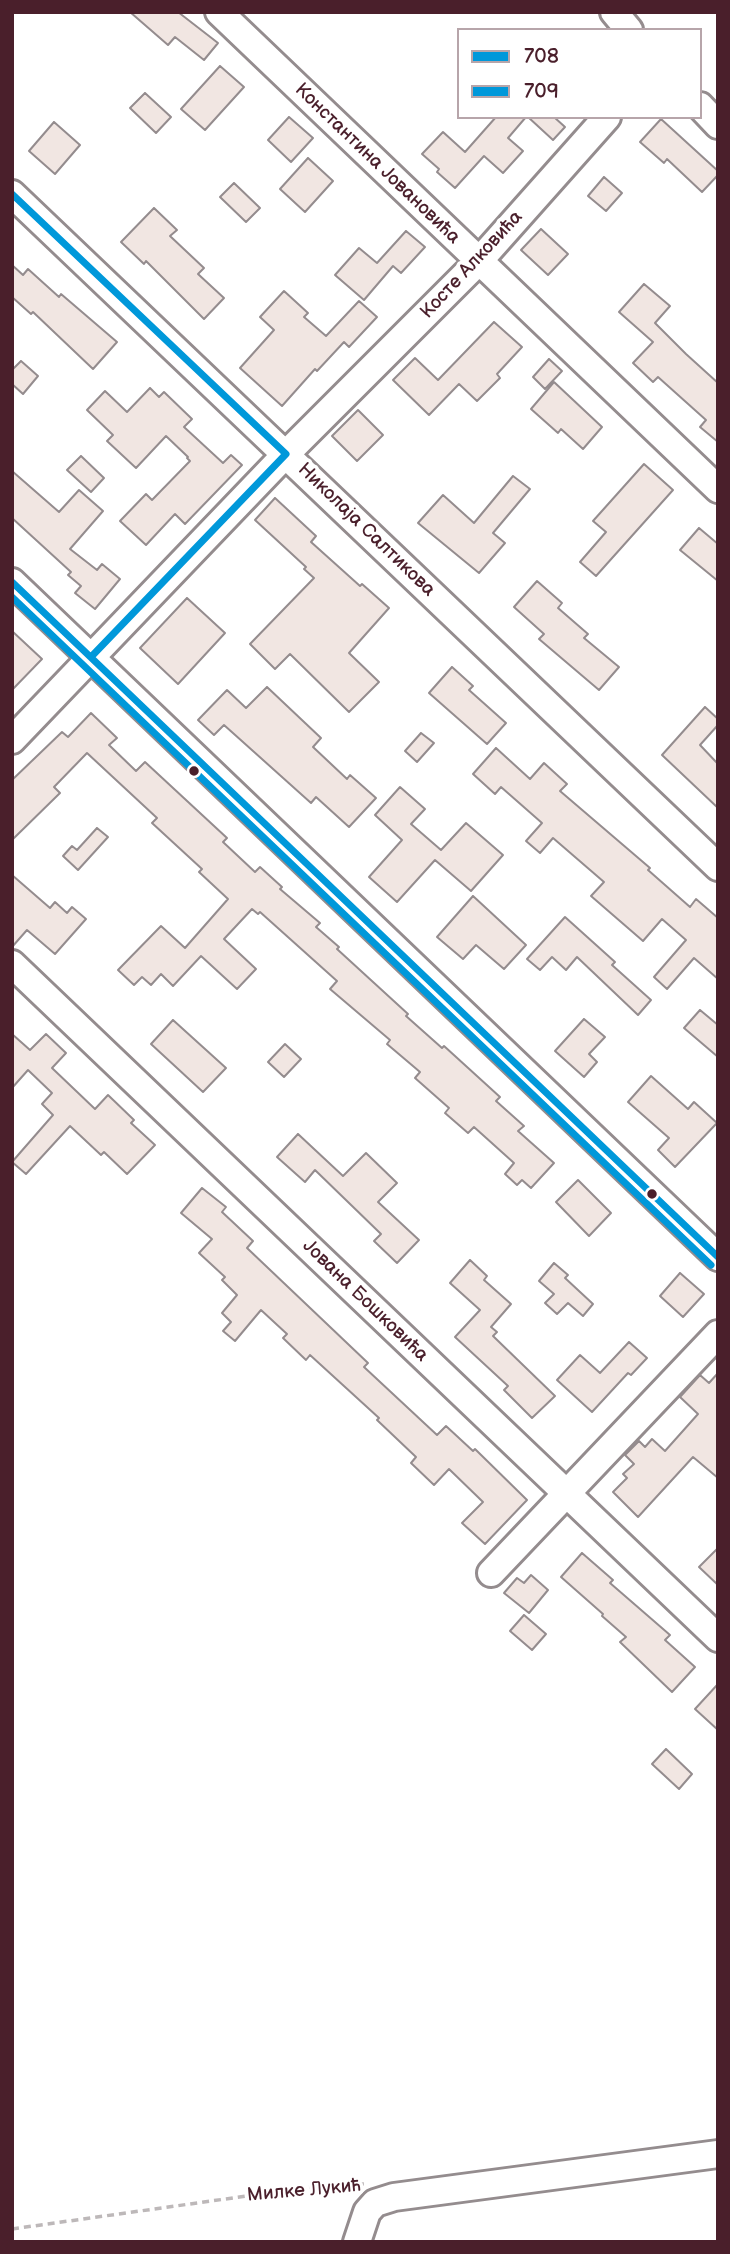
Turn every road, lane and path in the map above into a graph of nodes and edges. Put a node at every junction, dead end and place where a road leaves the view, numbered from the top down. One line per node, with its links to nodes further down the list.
1 (219, 12): 8 (street, Константина Јовановића)
2 (614, 12): 3 (street)
3 (627, 28)
4 (702, 108): 6 (street)
5 (605, 119): 8 (street, Косте Алковића)
6 (718, 125)
7 (12, 194): 9 (street, Николаја Салтикова)
8 (479, 261): 9 (street, Косте Алковића); 10 (street, Константина Јовановића)
9 (286, 454): 12 (street, Косте Алковића); 14 (street, Николаја Салтикова)
10 (718, 489)
11 (12, 582): 12 (street)
12 (91, 657): 13 (street, Косте Алковића); 16 (street)
13 (12, 740)
14 (718, 867)
15 (12, 964): 18 (street, Јована Бошковића)
16 (718, 1257)
17 (718, 1334): 18 (street)
18 (566, 1493): 19 (street); 20 (street, Јована Бошковића)
19 (491, 1573)
20 (718, 1638)
21 (718, 2154): 22 (street)
22 (394, 2197): 23 (path, Милке Лукић); 24 (street)
23 (12, 2229)
24 (357, 2242)

